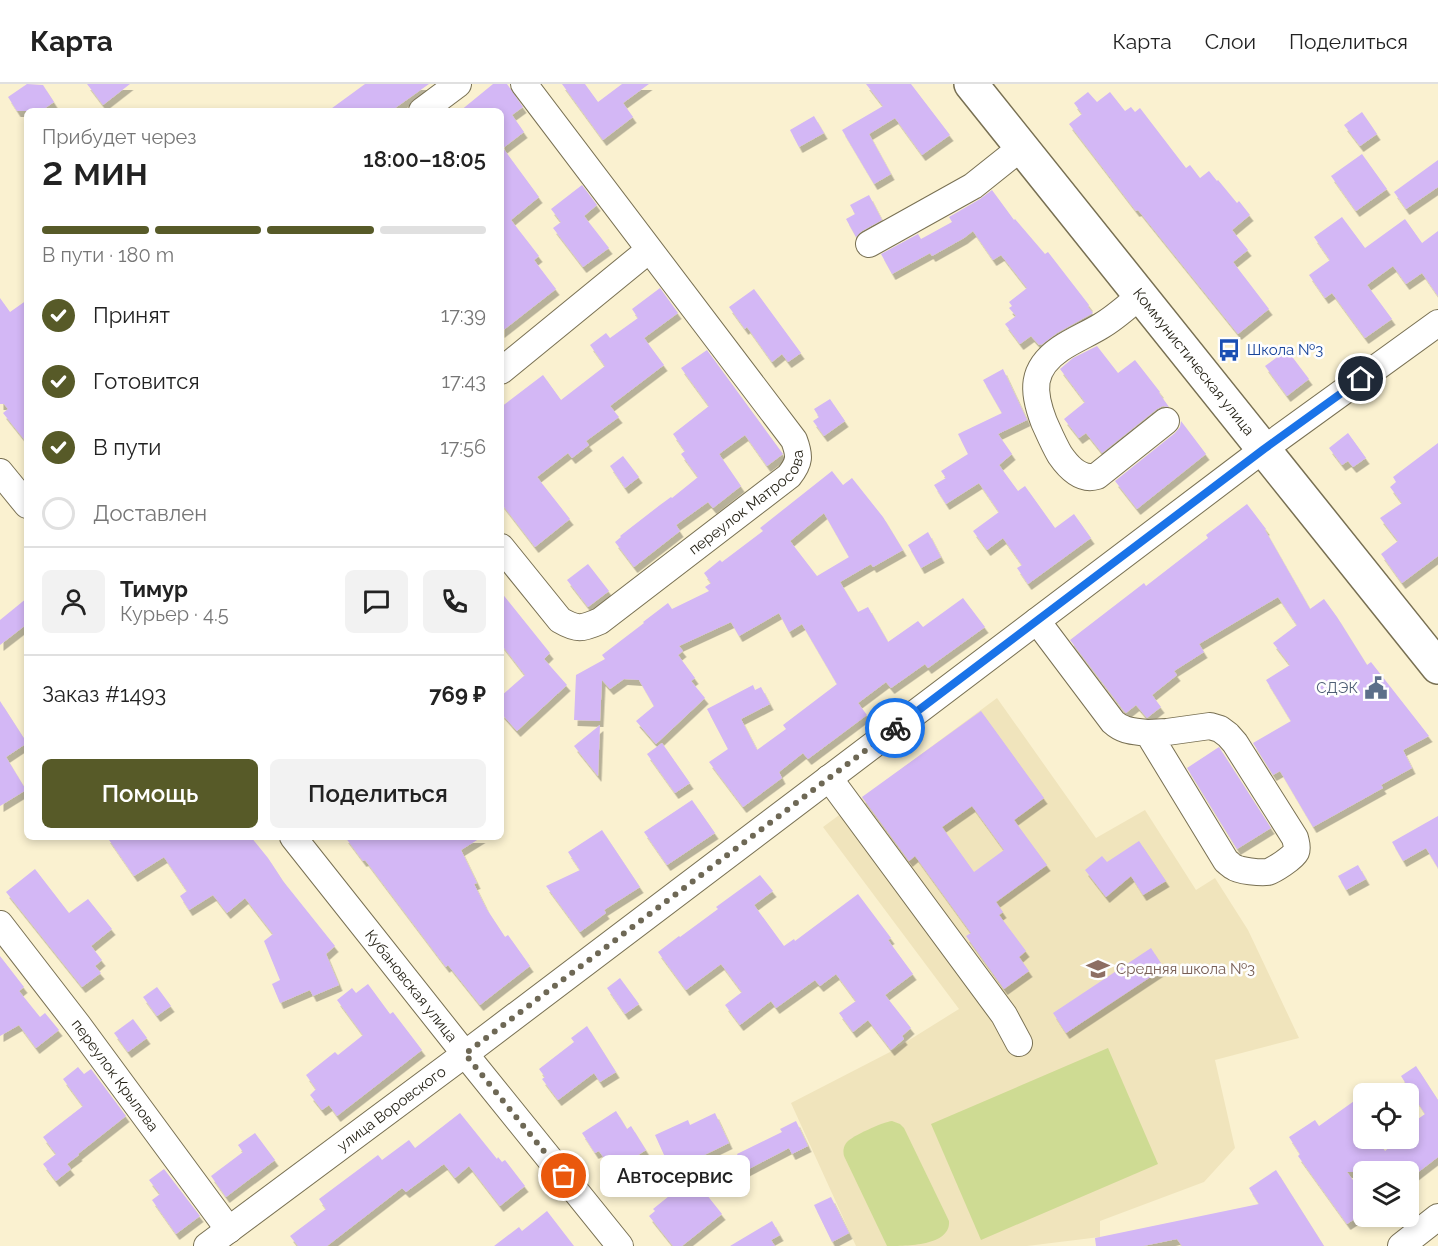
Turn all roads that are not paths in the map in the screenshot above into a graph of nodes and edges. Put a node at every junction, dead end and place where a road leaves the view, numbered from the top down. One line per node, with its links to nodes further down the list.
1 (459, 84): 4 (street)
2 (524, 84): 7 (street, переулок Матросова)
3 (971, 84): 5 (main road, Коммунистическая улица)
4 (426, 108)
5 (1022, 147): 6 (street); 8 (main road, Коммунистическая улица)
6 (869, 244)
7 (649, 250): 10 (street); 15 (street, переулок Матросова)
8 (1141, 295): 11 (street); 12 (main road, Коммунистическая улица)
9 (1438, 323): 12 (street, улица Воровского)
10 (504, 369)
11 (1166, 421)
12 (1264, 449): 16 (street, улица Воровского); 17 (main road, Коммунистическая улица)
13 (0, 472): 14 (street)
14 (24, 501)
15 (504, 551)
16 (1037, 621): 18 (street); 19 (street, улица Воровского)
17 (1438, 667)
18 (1148, 733): 18 (street)
19 (829, 778): 22 (street); 23 (street, улица Воровского)
20 (295, 840): 23 (street, Кубановская улица)
21 (0, 924): 25 (street, переулок Крылова)
22 (1019, 1043)
23 (465, 1054): 25 (street, улица Воровского); 27 (street, Кубановская улица)
24 (1438, 1217): 28 (street)
25 (229, 1230): 26 (street, улица Воровского)
26 (207, 1246)
27 (620, 1246)
28 (1401, 1246)

